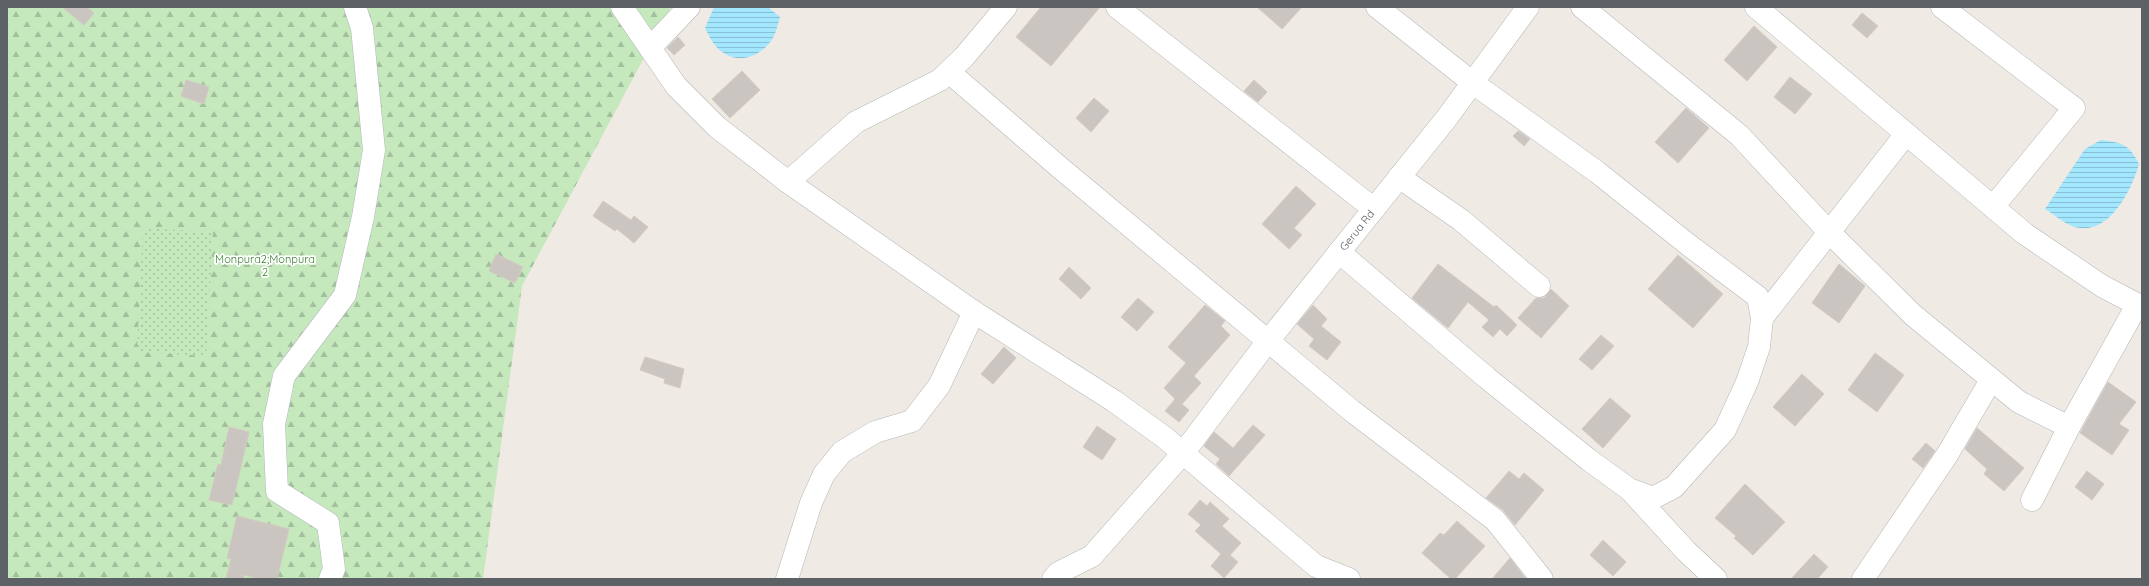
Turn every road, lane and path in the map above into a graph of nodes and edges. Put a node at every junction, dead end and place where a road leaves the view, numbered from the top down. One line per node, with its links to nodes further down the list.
1 (355, 7): 31 (street)
2 (622, 7): 11 (street)
3 (689, 7): 11 (street)
4 (1006, 7): 12 (street)
5 (1117, 7): 18 (street)
6 (1528, 7): 13 (street, Gerua Rd)
7 (1582, 7): 19 (street)
8 (1756, 7): 14 (street)
9 (1942, 7): 17 (street)
10 (1387, 10): 13 (street)
11 (650, 48): 16 (street)
12 (949, 72): 16 (street); 25 (street)
13 (1472, 83): 15 (street, Gerua Rd); 24 (street)
14 (1906, 134): 17 (street); 19 (street)
15 (1399, 177): 18 (street, Gerua Rd); 21 (street)
16 (788, 182): 23 (street)
17 (1993, 207): 22 (street)
18 (1374, 209): 20 (street, Gerua Rd)
19 (1828, 231): 24 (street); 26 (street)
20 (1339, 252): 25 (street, Gerua Rd); 29 (street)
21 (1539, 286)
22 (2140, 306): 27 (street)
23 (974, 312): 28 (street); 32 (street)
24 (1762, 318): 29 (street)
25 (1268, 341): 28 (street, Gerua Rd); 35 (street)
26 (1991, 380): 27 (street); 37 (street)
27 (2069, 427): 30 (street)
28 (1184, 452): 33 (street, Gerua Rd); 34 (street)
29 (1629, 489): 36 (street)
30 (2032, 500)
31 (330, 579)
32 (787, 579)
33 (1053, 579)
34 (1349, 579)
35 (1542, 579)
36 (1716, 579)
37 (1864, 579)

